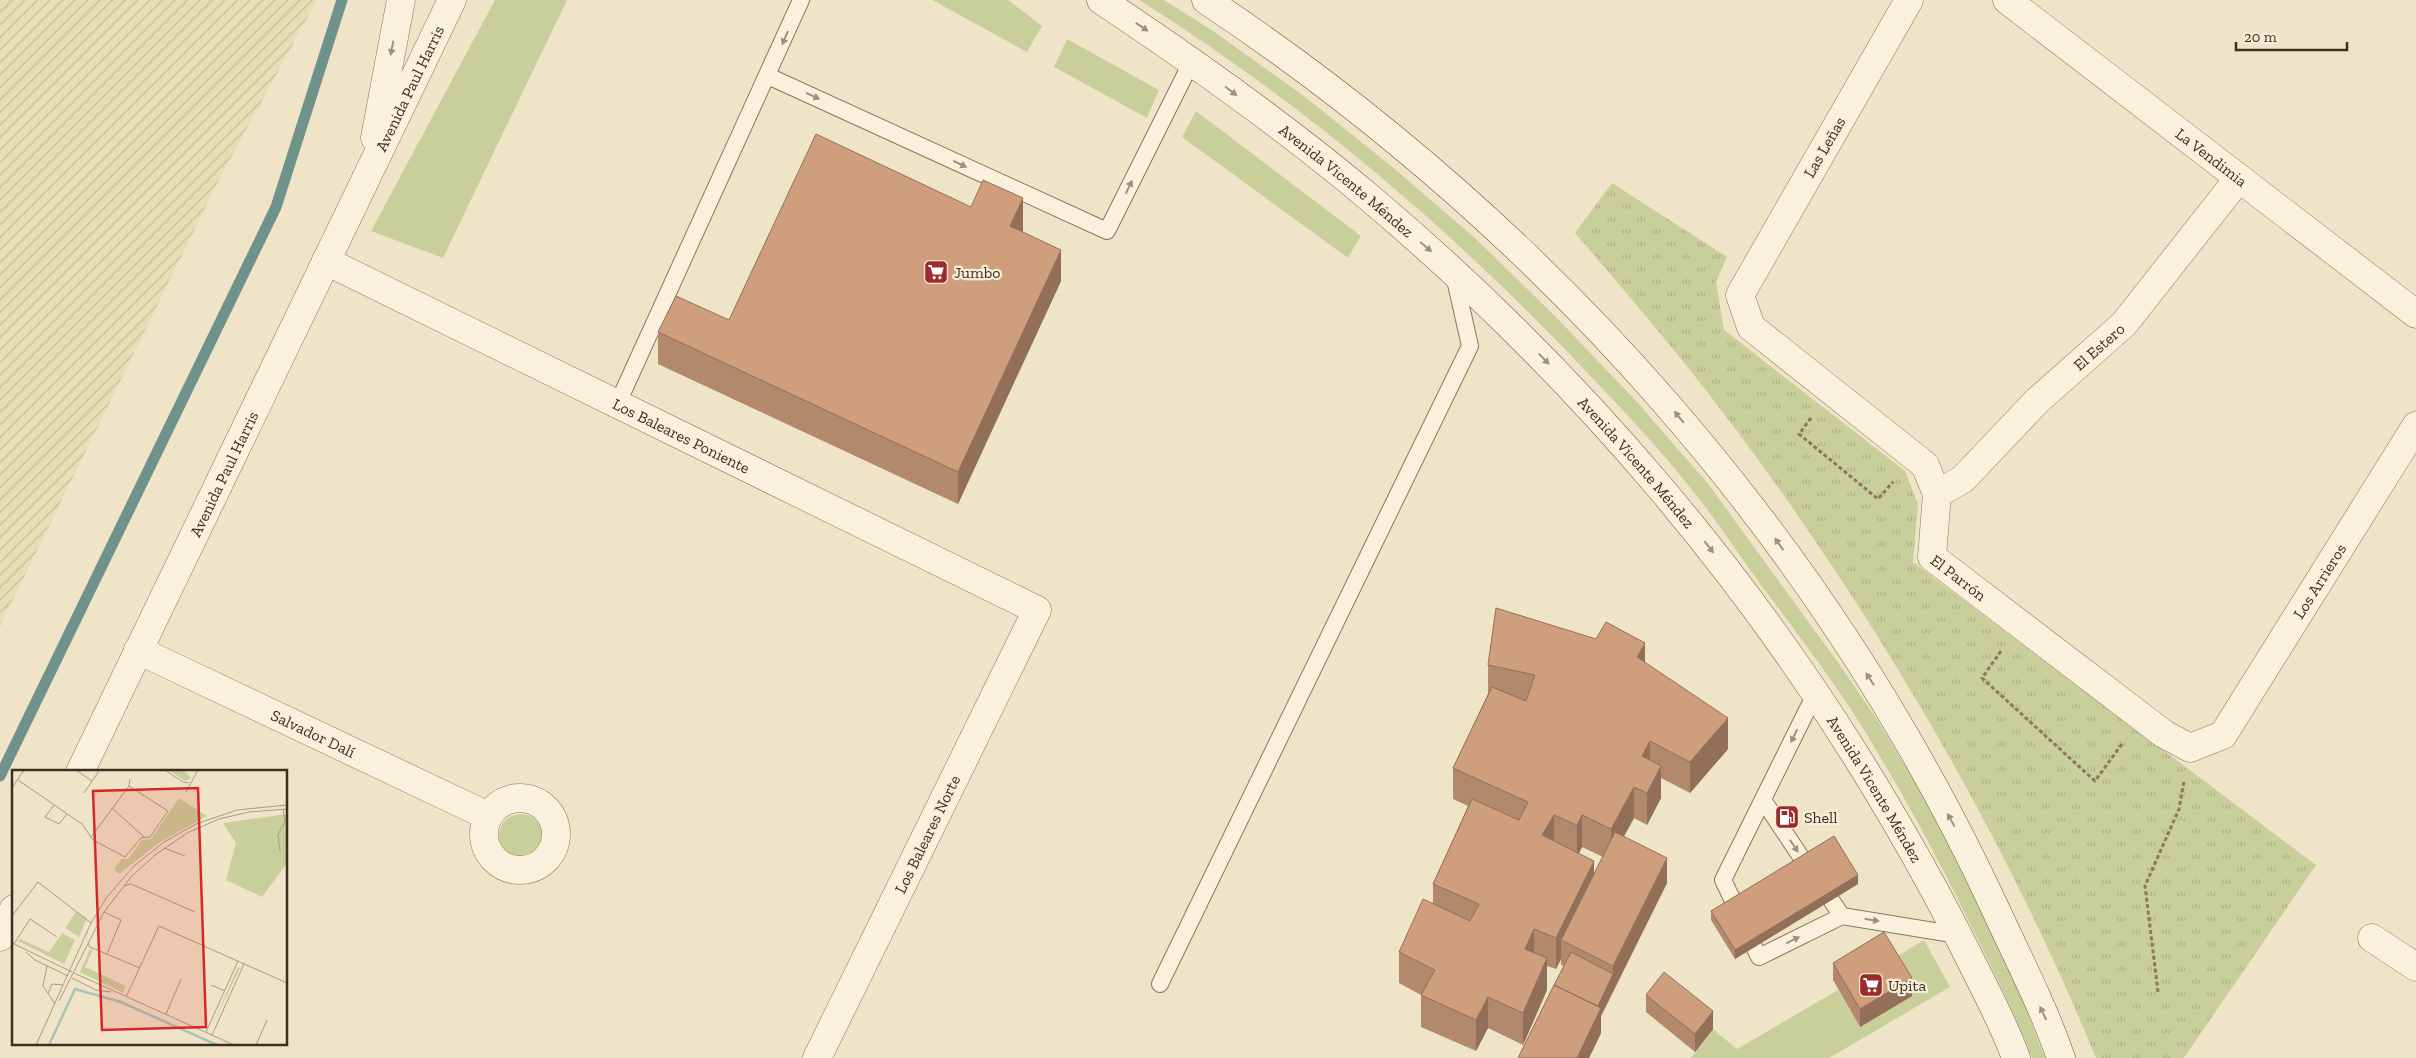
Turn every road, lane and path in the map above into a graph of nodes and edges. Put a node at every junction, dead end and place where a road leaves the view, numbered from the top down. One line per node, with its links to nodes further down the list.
1 (401, 0): 10 (street, Avenida Paul Harris, one-way to 10)
2 (452, 0): 10 (street, Avenida Paul Harris)
3 (801, 0): 9 (lane, one-way to 9)
4 (1102, 0): 8 (street, Avenida Vicente Méndez, one-way to 8)
5 (1206, 0): 44 (street, one-way to 5)
6 (1909, 0): 14 (street, Las Leñas)
7 (2007, 0): 11 (street, La Vendimia)
8 (1192, 62): 9 (lane, one-way to 8); 13 (street, Avenida Vicente Méndez, one-way to 13)
9 (768, 76): 17 (lane)
10 (367, 176): 12 (street, Avenida Paul Harris)
11 (2239, 178): 15 (street, La Vendimia); 20 (street, El Estero)
12 (326, 261): 17 (street, Los Baleares Poniente); 23 (street, Avenida Paul Harris)
13 (1453, 271): 24 (street, Avenida Vicente Méndez, one-way to 24); 40 (lane)
14 (1740, 295): 16 (street, El Parrón)
15 (2416, 314)
16 (1832, 391): 19 (street, El Parrón); 19 (path)
17 (617, 405): 21 (street, Los Baleares Poniente)
18 (2416, 426): 26 (street, Los Arrieros)
19 (1914, 456): 20 (street, El Parrón)
20 (1937, 494): 22 (street, El Parrón)
21 (1037, 610): 43 (street, Los Baleares Norte)
22 (2020, 625): 25 (street, El Parrón); 25 (path)
23 (138, 650): 27 (street, Avenida Paul Harris); 29 (street, Salvador Dalí)
24 (1816, 692): 28 (lane, one-way to 28); 35 (street, Avenida Vicente Méndez)
25 (2142, 718): 26 (street, El Parrón)
26 (2190, 748): 41 (path)
27 (81, 770)
28 (1763, 800): 30 (lane, one-way to 30); 32 (lane)
29 (488, 816)
30 (1805, 863)
31 (1831, 900): 34 (lane)
32 (1735, 905)
33 (12, 912): 36 (street)
34 (1842, 916): 35 (lane, one-way to 35); 38 (lane, one-way to 34)
35 (1958, 935): 42 (street, Avenida Vicente Méndez)
36 (0, 937)
37 (2372, 938): 39 (street)
38 (1754, 947)
39 (2416, 967)
40 (1160, 984)
41 (2158, 992)
42 (2014, 1053)
43 (817, 1058)
44 (2061, 1058)

